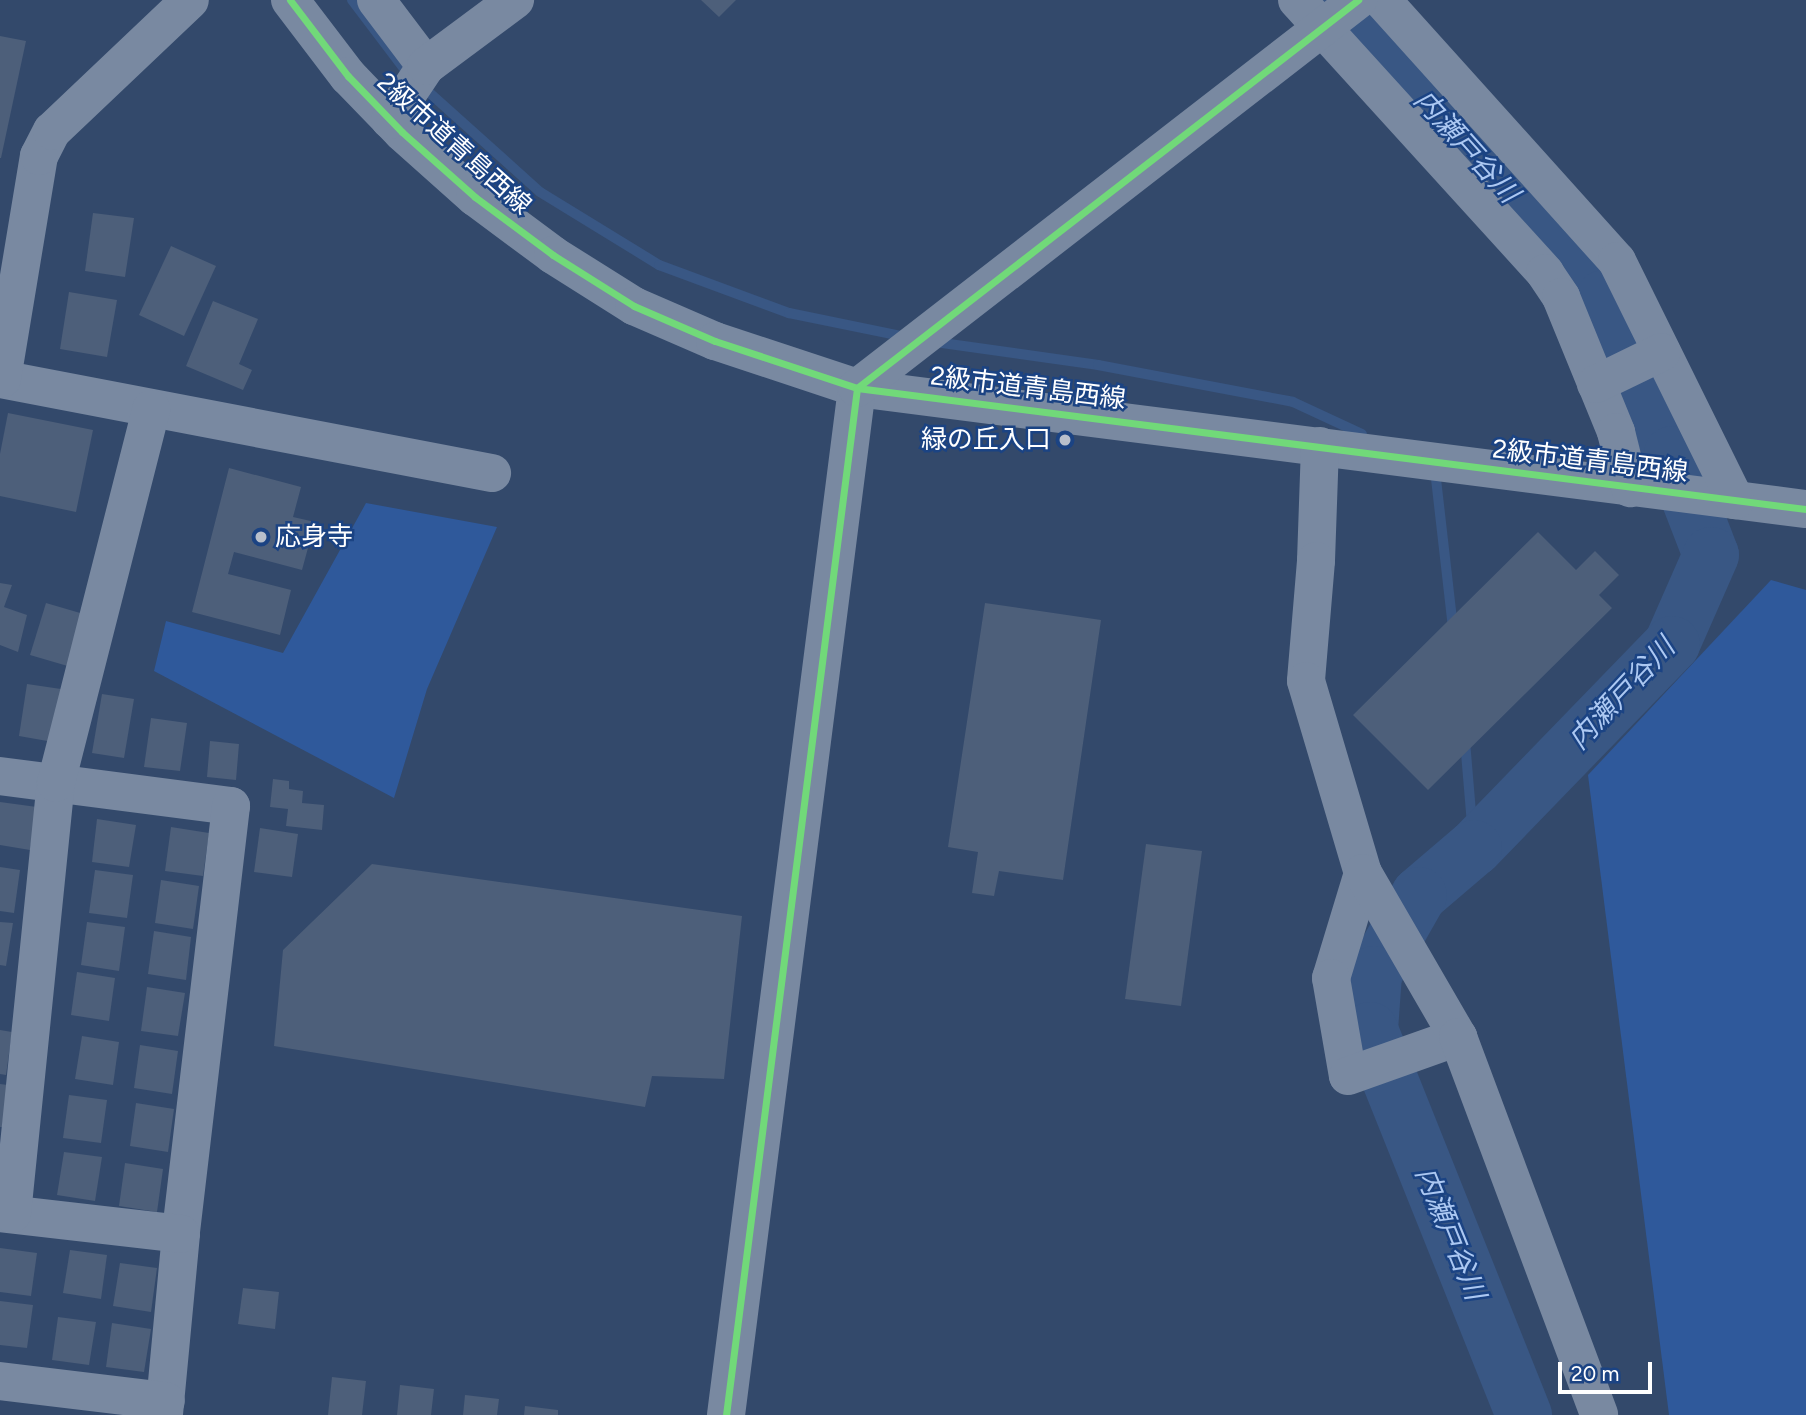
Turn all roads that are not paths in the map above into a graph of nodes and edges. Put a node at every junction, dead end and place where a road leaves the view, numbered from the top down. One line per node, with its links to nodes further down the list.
1 (190, 0): 12 (street)
2 (290, 0): 10 (street, 2級市道青島西線)
3 (376, 0): 9 (street)
4 (515, 0): 9 (street)
5 (1297, 0): 8 (street)
6 (1358, 0): 8 (street)
7 (1382, 0): 11 (street)
8 (1321, 29): 13 (street); 14 (street)
9 (426, 66): 10 (street)
10 (390, 120): 14 (street, 2級市道青島西線)
11 (1662, 352): 13 (street); 19 (street)
12 (1, 379): 15 (street)
13 (1596, 384): 18 (street)
14 (857, 388): 16 (street, 2級市道青島西線); 29 (street)
15 (150, 410): 17 (street); 22 (street)
16 (1320, 446): 18 (street, 2級市道青島西線); 23 (street)
17 (492, 473)
18 (1630, 488): 19 (street, 2級市道青島西線)
19 (1735, 500): 20 (street, 2級市道青島西線)
20 (1806, 509)
21 (0, 776): 22 (street)
22 (56, 782): 25 (street); 26 (street)
23 (1363, 873): 24 (street); 24 (street)
24 (1458, 1037): 30 (street)
25 (6, 1214): 26 (street)
26 (181, 1234): 28 (street)
27 (0, 1381): 28 (street)
28 (165, 1408)
29 (726, 1415)
30 (1599, 1415)

